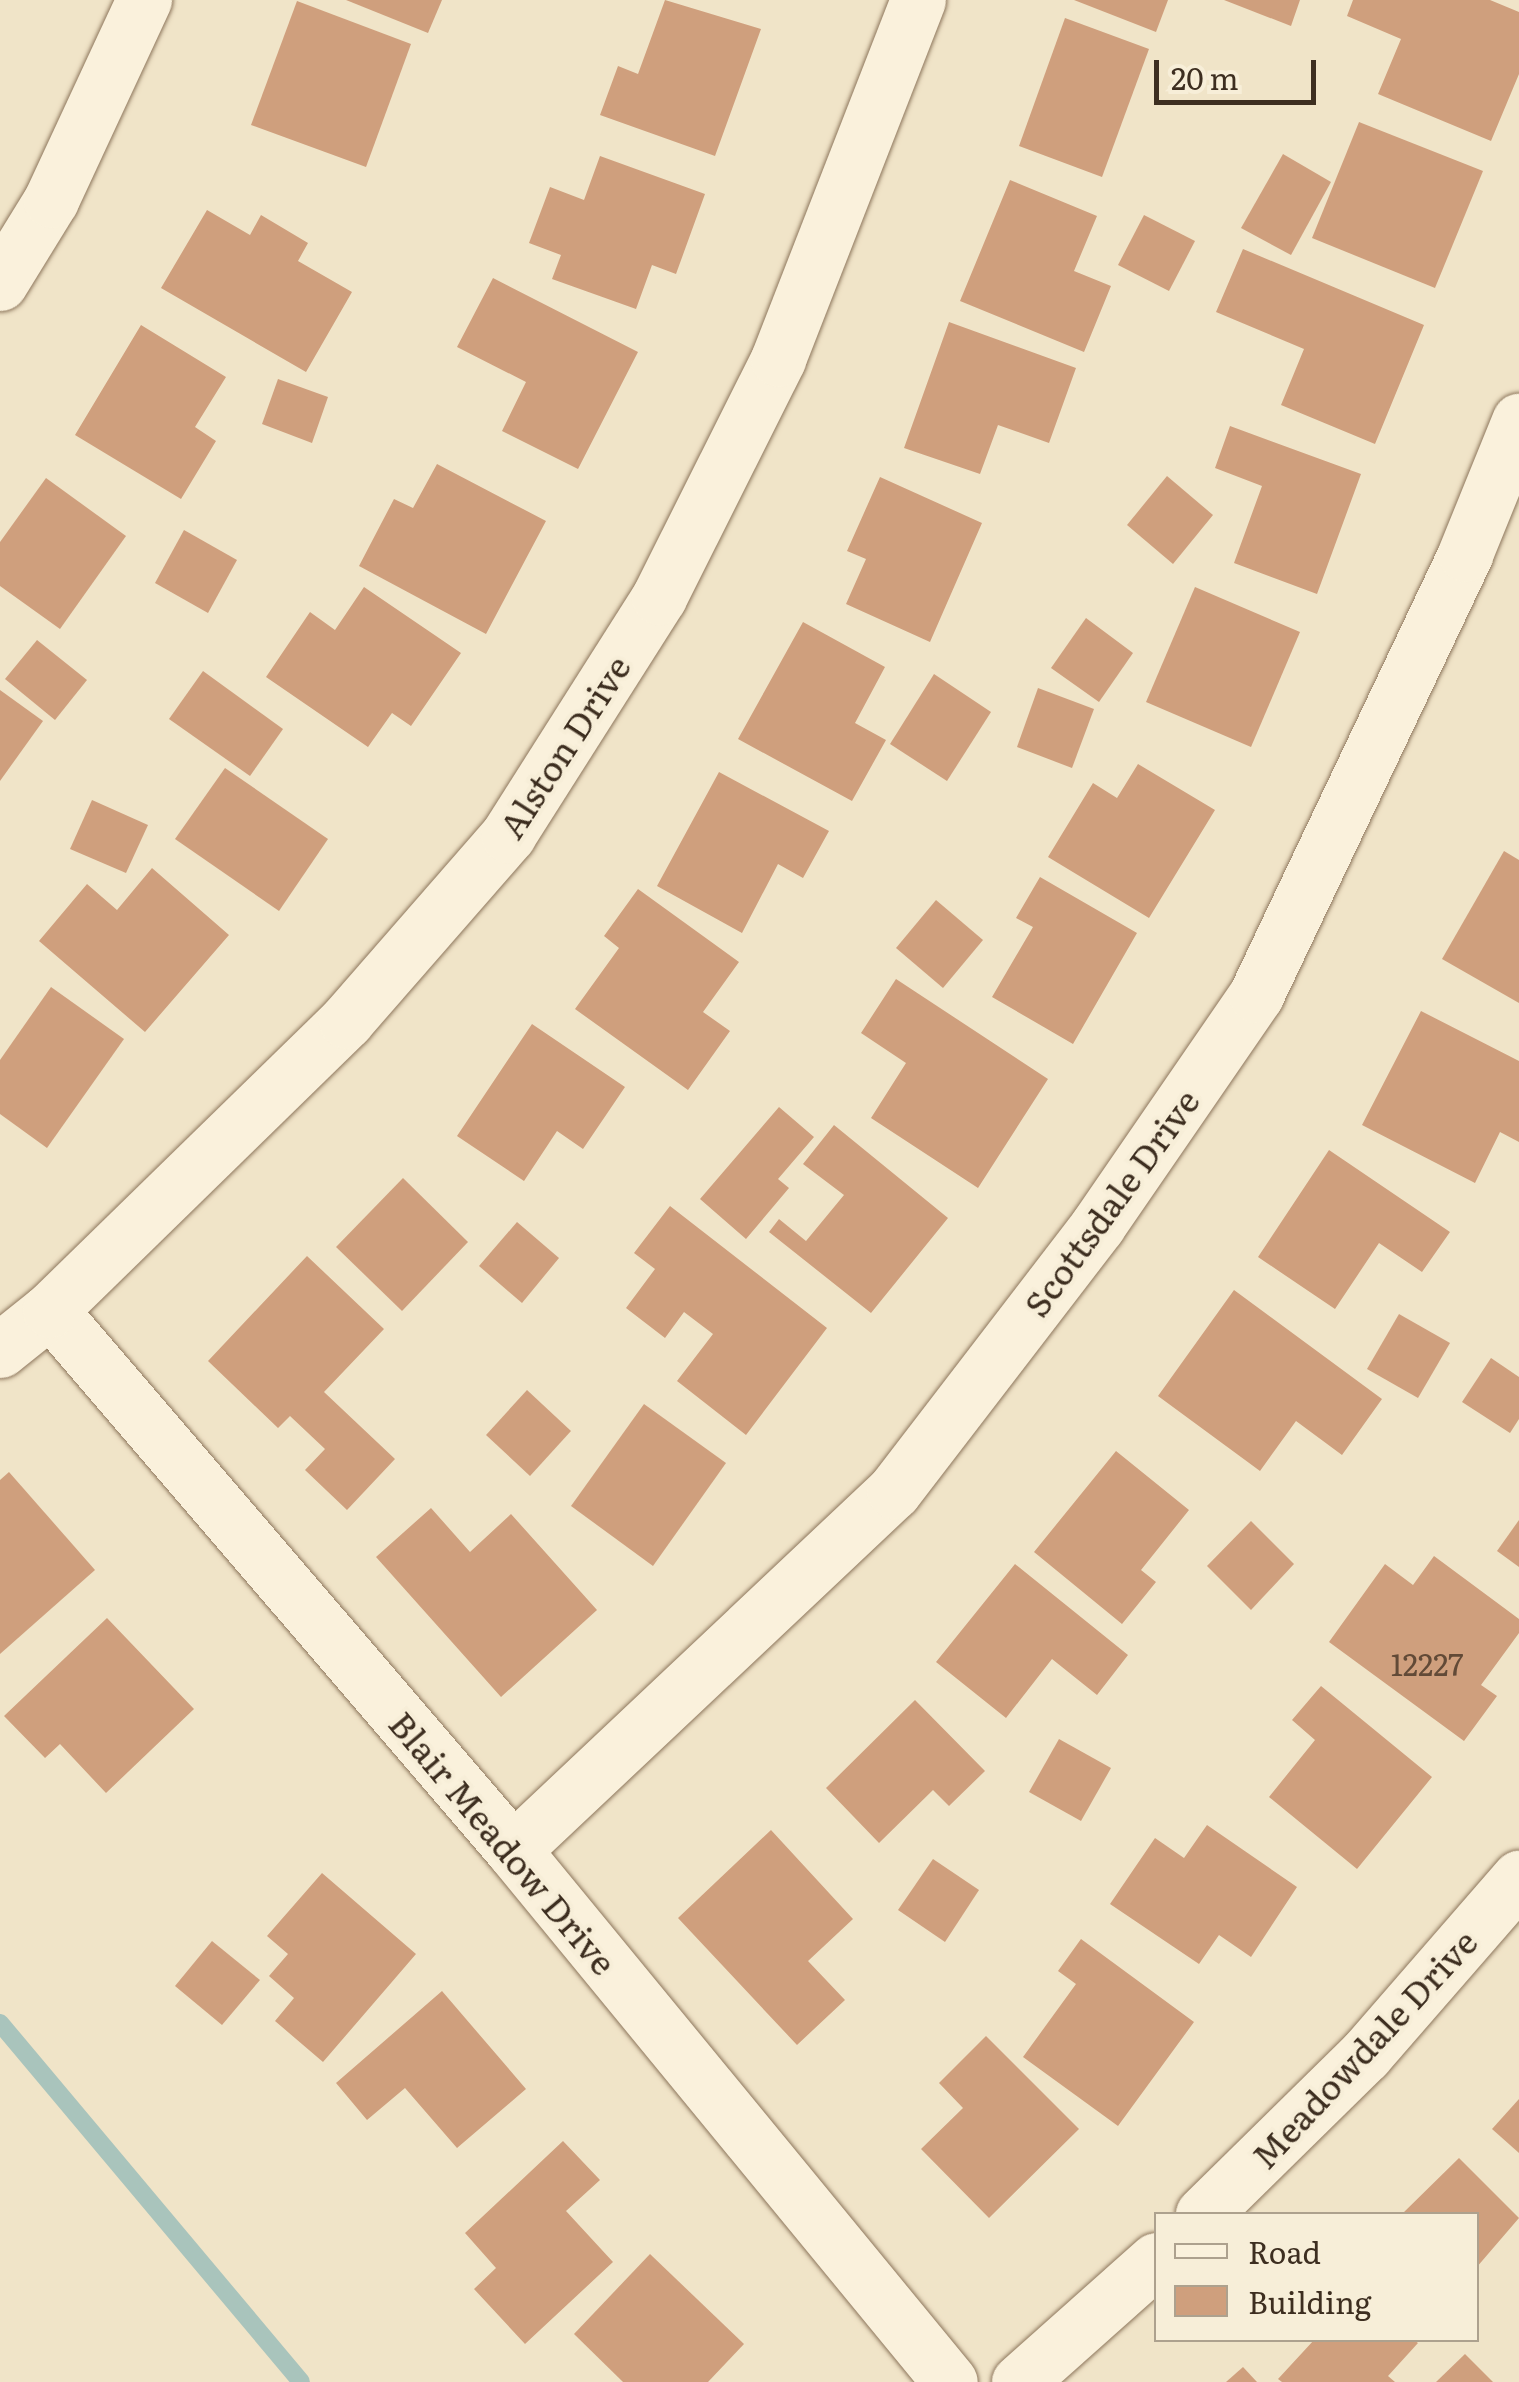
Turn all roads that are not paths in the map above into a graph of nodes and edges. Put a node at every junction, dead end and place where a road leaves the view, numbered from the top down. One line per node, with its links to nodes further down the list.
1 (144, 0): 3 (street)
2 (918, 0): 5 (street, Alston Drive)
3 (0, 283)
4 (1519, 422): 7 (street, Scottsdale Drive)
5 (50, 1310): 6 (street, Alston Drive); 7 (street, Blair Meadow Drive)
6 (0, 1350)
7 (513, 1850): 11 (street, Blair Meadow Drive)
8 (1519, 1878): 9 (street, Meadowdale Drive)
9 (1205, 2212)
10 (1154, 2262): 12 (street)
11 (950, 2382)
12 (1019, 2382)

